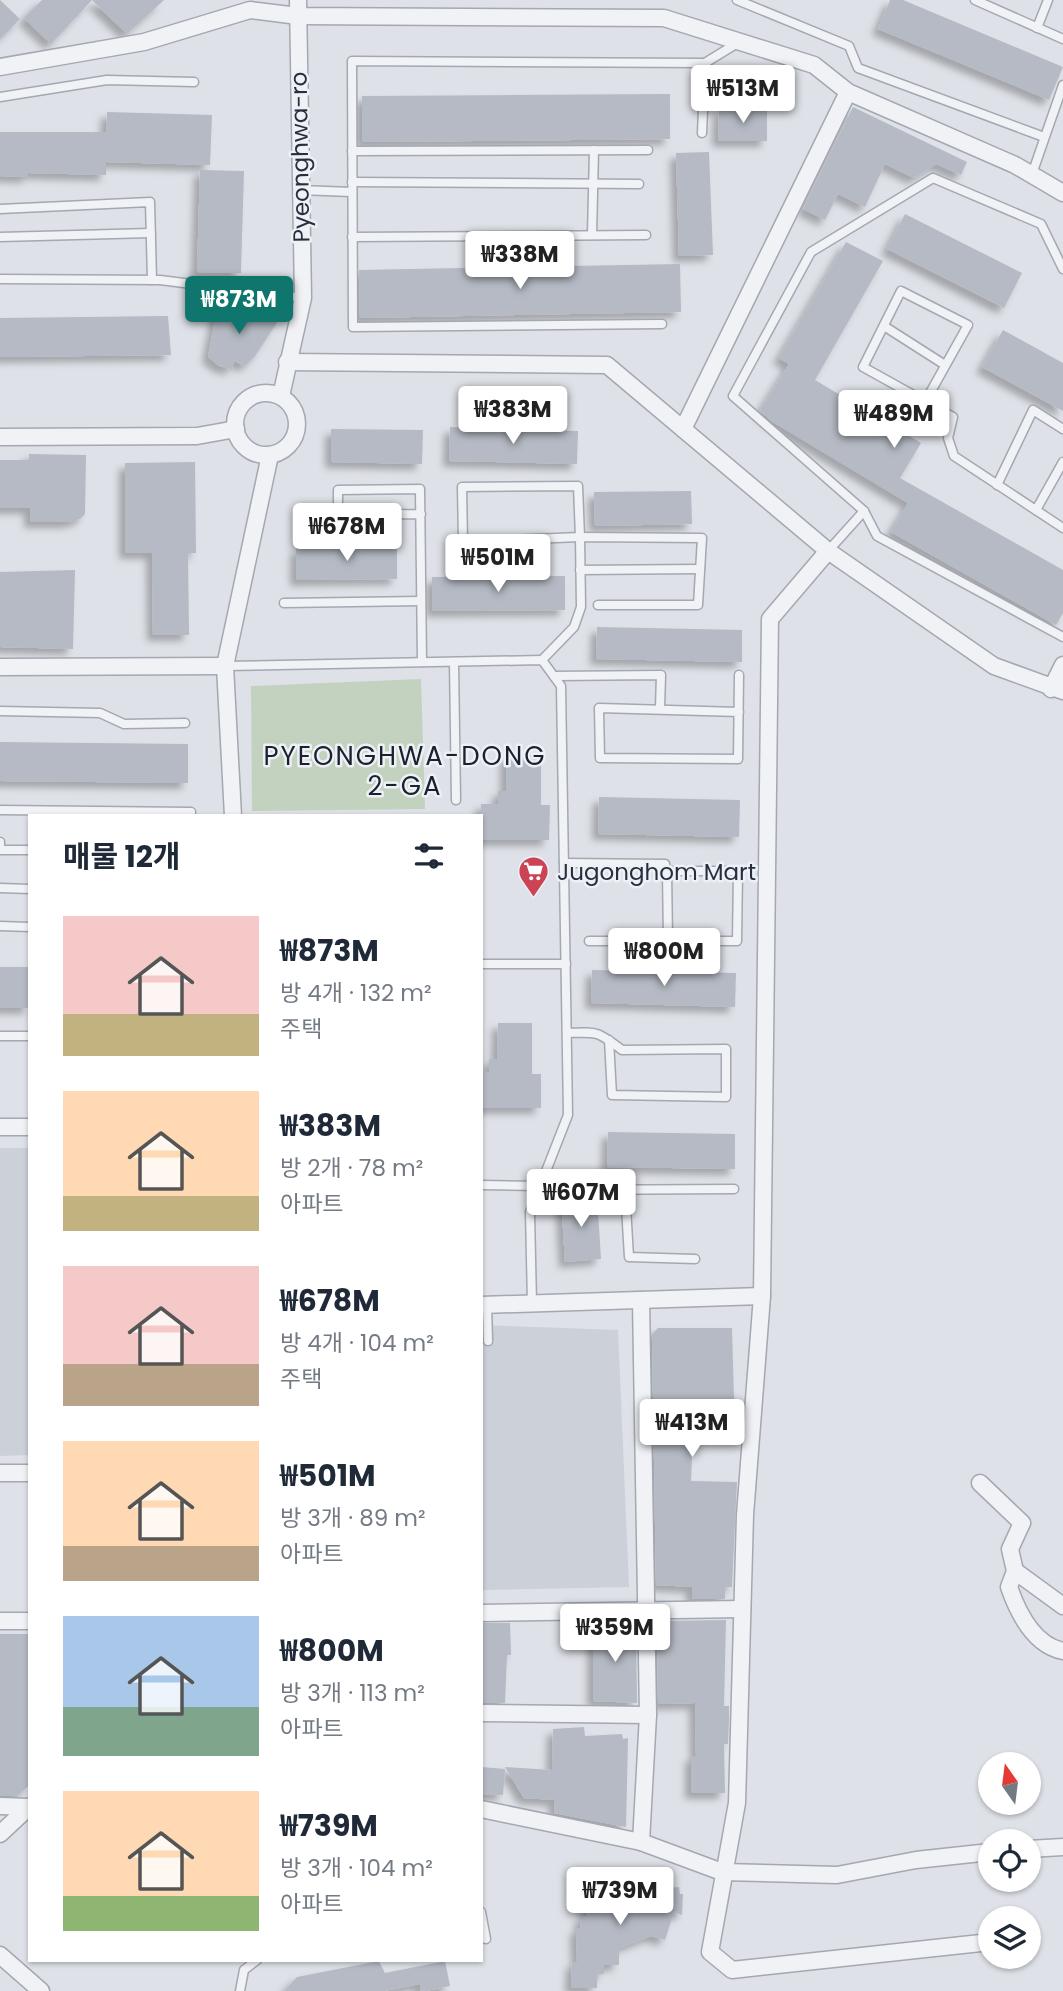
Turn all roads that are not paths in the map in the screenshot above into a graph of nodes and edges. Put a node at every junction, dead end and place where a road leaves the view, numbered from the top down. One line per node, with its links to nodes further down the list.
1 (225, 0): 7 (street)
2 (665, 0): 8 (street)
3 (737, 0): 19 (lane)
4 (975, 0): 9 (lane)
5 (1048, 0): 9 (lane)
6 (298, 8): 7 (street); 8 (street); 27 (street, Pyeonghwa-ro)
7 (240, 13): 13 (street)
8 (664, 18): 11 (street)
9 (1037, 28): 10 (lane)
10 (1063, 39)
11 (739, 42): 12 (lane); 16 (street)
12 (705, 63): 18 (lane); 22 (lane)
13 (0, 67)
14 (194, 82): 17 (lane)
15 (1063, 85): 19 (lane)
16 (848, 92): 23 (street); 47 (street)
17 (0, 97)
18 (702, 133)
19 (1044, 137): 23 (lane)
20 (594, 150): 21 (lane); 22 (lane); 25 (lane)
21 (648, 150)
22 (352, 151): 24 (lane)
23 (1031, 177): 29 (street)
24 (352, 182): 25 (lane); 28 (lane)
25 (593, 183): 26 (lane); 33 (lane)
26 (639, 184)
27 (299, 190): 28 (lane); 39 (street, Pyeonghwa-ro)
28 (352, 192): 35 (lane)
29 (1063, 193)
30 (0, 209): 31 (lane)
31 (151, 233): 34 (lane); 38 (lane)
32 (646, 235): 33 (lane)
33 (592, 236): 35 (lane)
34 (0, 237)
35 (352, 237): 40 (lane)
36 (1063, 269): 54 (lane)
37 (0, 279): 38 (lane)
38 (152, 280): 39 (lane)
39 (303, 298): 42 (street, Pyeonghwa-ro)
40 (662, 324)
41 (884, 326): 43 (lane); 43 (lane); 45 (lane)
42 (287, 362): 44 (street, Pyeonghwa-ro); 47 (street)
43 (945, 365): 45 (lane)
44 (281, 396): 46 (street); 50 (street)
45 (925, 402): 52 (lane)
46 (236, 429): 49 (street); 50 (street)
47 (683, 429): 58 (street)
48 (1063, 429): 52 (lane)
49 (0, 437)
50 (270, 455): 69 (street)
51 (1063, 462): 53 (lane)
52 (997, 485): 53 (lane)
53 (1035, 510): 56 (lane)
54 (864, 511): 58 (lane); 64 (lane)
55 (421, 514): 55 (lane); 61 (lane)
56 (1063, 528)
57 (580, 537): 57 (lane); 59 (lane); 60 (lane)
58 (828, 551): 73 (street); 105 (street)
59 (701, 569): 60 (lane); 63 (lane)
60 (580, 570): 65 (lane)
61 (421, 601): 62 (lane); 66 (lane)
62 (284, 603)
63 (598, 606)
64 (1063, 638)
65 (542, 660): 67 (lane); 72 (lane)
66 (422, 662): 67 (lane); 69 (lane)
67 (454, 662): 78 (lane)
68 (1063, 665): 73 (street)
69 (225, 666): 70 (street); 81 (street)
70 (0, 667)
71 (739, 675): 76 (lane)
72 (554, 676): 74 (lane); 84 (lane)
73 (1057, 690)
74 (660, 708): 76 (lane); 76 (lane)
75 (0, 711): 77 (lane)
76 (739, 712)
77 (186, 723)
78 (456, 800)
79 (0, 810): 80 (lane)
80 (190, 814)
81 (233, 814)
82 (0, 842): 83 (lane)
83 (28, 850)
84 (564, 863): 85 (lane); 93 (lane)
85 (667, 871): 90 (lane); 90 (lane)
86 (0, 888): 87 (lane)
87 (28, 889)
88 (0, 926): 89 (lane)
89 (28, 926)
90 (668, 941): 91 (lane)
91 (589, 942)
92 (483, 964): 93 (lane)
93 (566, 964): 94 (lane)
94 (567, 1033): 97 (lane); 100 (lane)
95 (0, 1036): 96 (lane)
96 (28, 1036)
97 (609, 1040): 97 (lane)
98 (0, 1127): 99 (street)
99 (28, 1127)
100 (542, 1183): 101 (lane); 103 (lane); 107 (lane)
101 (483, 1185)
102 (734, 1189): 103 (lane)
103 (625, 1190): 104 (lane)
104 (695, 1259)
105 (762, 1296): 106 (street); 115 (street)
106 (641, 1300): 107 (street); 116 (street)
107 (532, 1304): 108 (street)
108 (484, 1305): 109 (lane)
109 (488, 1341)
110 (0, 1473): 111 (street)
111 (28, 1473)
112 (980, 1483): 113 (street)
113 (1015, 1571): 114 (street); 120 (street)
114 (1063, 1606)
115 (742, 1609): 116 (street); 132 (street)
116 (647, 1611): 117 (street); 122 (street)
117 (483, 1614)
118 (28, 1620): 119 (street)
119 (0, 1621)
120 (1063, 1651)
121 (483, 1713): 122 (street)
122 (648, 1715): 128 (street)
123 (0, 1806): 124 (street)
124 (28, 1807)
125 (28, 1808): 127 (street)
126 (483, 1808): 128 (street)
127 (0, 1834)
128 (641, 1842): 132 (street)
129 (1063, 1847): 130 (street)
130 (1041, 1848)
131 (978, 1853): 132 (street)
132 (722, 1871): 135 (street)
133 (483, 1923): 134 (lane)
134 (486, 1939)
135 (978, 1943)
136 (0, 1955): 138 (street)
137 (254, 1962): 139 (lane)
138 (41, 1991)
139 (240, 1991)

